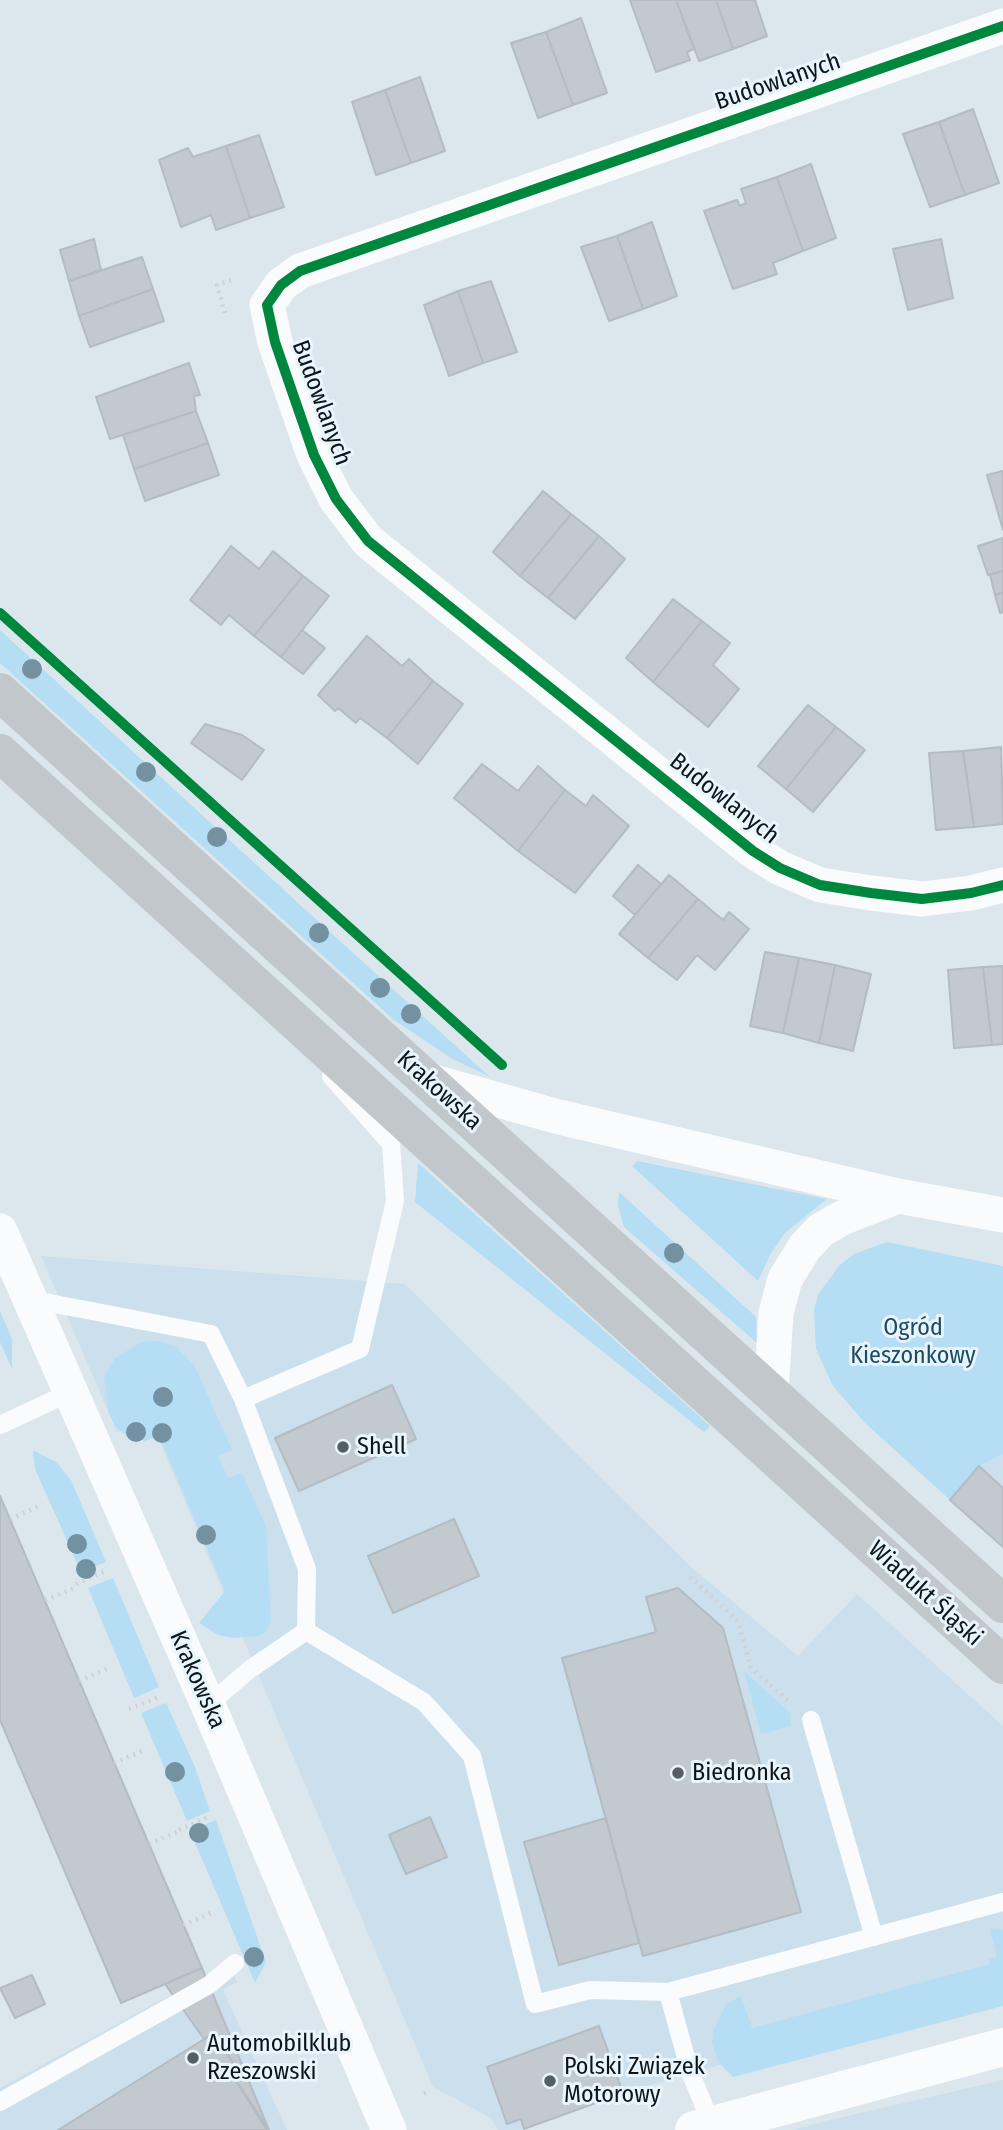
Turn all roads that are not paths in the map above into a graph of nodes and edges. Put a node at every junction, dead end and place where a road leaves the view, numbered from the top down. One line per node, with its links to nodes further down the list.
1 (1003, 26): 4 (street, Budowlanych)
2 (0, 692): 6 (main road, Krakowska)
3 (4, 759): 5 (main road, Krakowska)
4 (1003, 885)
5 (226, 959): 13 (lane); 16 (main road, Krakowska)
6 (427, 1080): 7 (street); 12 (main road, Krakowska)
7 (898, 1196): 8 (street); 12 (street)
8 (1003, 1216)
9 (0, 1231): 10 (street, Krakowska)
10 (29, 1299): 11 (street, Krakowska); 13 (lane)
11 (71, 1392): 14 (lane); 20 (street, Krakowska)
12 (771, 1394): 15 (main road, Krakowska)
13 (243, 1399): 18 (lane)
14 (0, 1425)
15 (878, 1490): 17 (main road, Wiadukt Śląski)
16 (847, 1523): 19 (main road, Wiadukt Śląski)
17 (1003, 1604)
18 (306, 1631): 20 (lane); 25 (lane)
19 (1003, 1665)
20 (208, 1705): 29 (street, Krakowska)
21 (811, 1720): 23 (lane)
22 (1003, 1902): 23 (lane)
23 (874, 1937): 25 (lane)
24 (235, 1962): 27 (lane)
25 (668, 1992): 28 (lane)
26 (1003, 2047): 28 (street)
27 (0, 2102)
28 (703, 2128)
29 (389, 2130)

